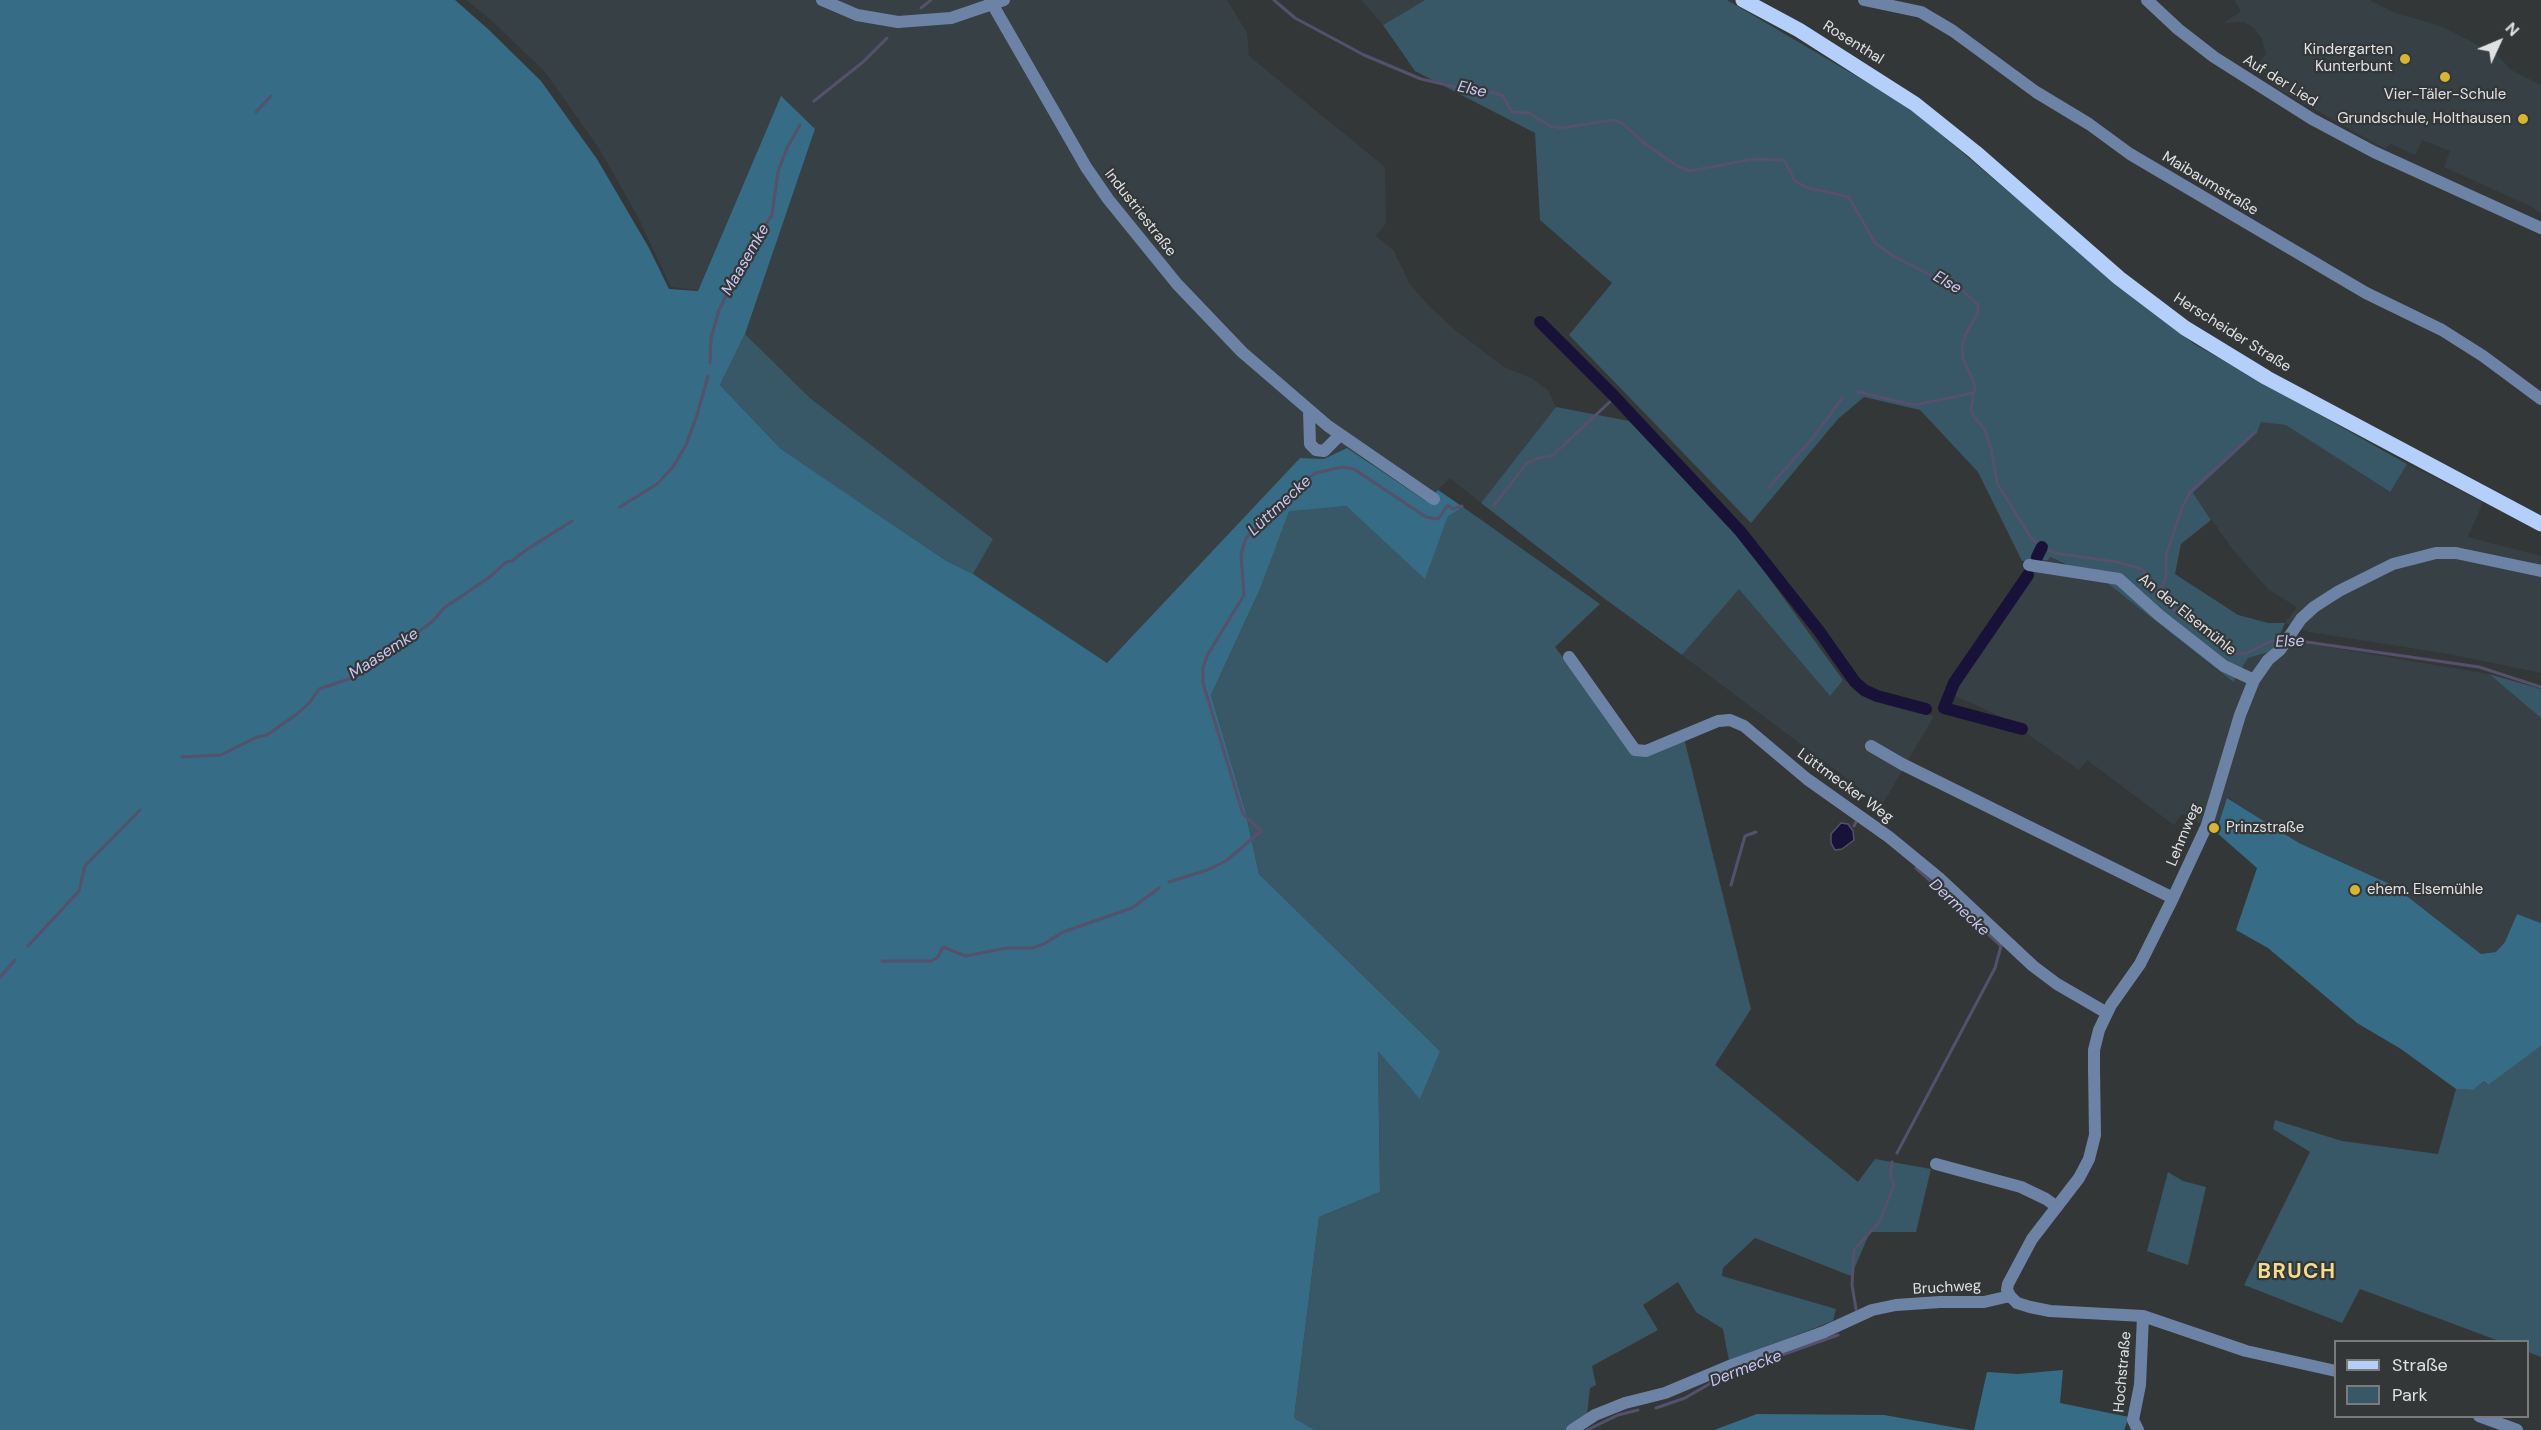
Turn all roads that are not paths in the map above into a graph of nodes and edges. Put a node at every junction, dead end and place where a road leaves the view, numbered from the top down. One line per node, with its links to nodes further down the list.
1 (822, 0): 5 (street)
2 (1743, 0): 7 (main road, Rosenthal)
3 (1864, 0): 6 (street, Maibaumstraße)
4 (2147, 0): 8 (street, Auf der Lied)
5 (996, 2): 10 (street, Industriestraße)
6 (1908, 4): 9 (street, Maibaumstraße)
7 (1939, 122): 13 (main road, Herscheider Straße)
8 (2541, 228)
9 (2541, 399)
10 (1309, 410): 11 (street, Industriestraße); 11 (street)
11 (1340, 435): 12 (street, Industriestraße)
12 (1434, 499)
13 (2541, 524)
14 (2029, 565): 17 (street, An der Elsemühle)
15 (2541, 571): 17 (street, Lehmweg)
16 (1569, 657): 20 (street, Lüttmecker Weg)
17 (2254, 680): 19 (street, Lehmweg)
18 (1871, 746): 19 (street)
19 (2173, 898): 20 (street, Lehmweg)
20 (2109, 1009): 22 (street, Lehmweg)
21 (1936, 1164): 22 (street)
22 (2056, 1207): 23 (street, Lehmweg)
23 (2010, 1296): 24 (street); 27 (street, Bruchweg)
24 (2143, 1316): 25 (street); 28 (street, Hochstraße)
25 (2334, 1371)
26 (2484, 1418): 29 (street)
27 (1572, 1430)
28 (2138, 1430)
29 (2517, 1430)

